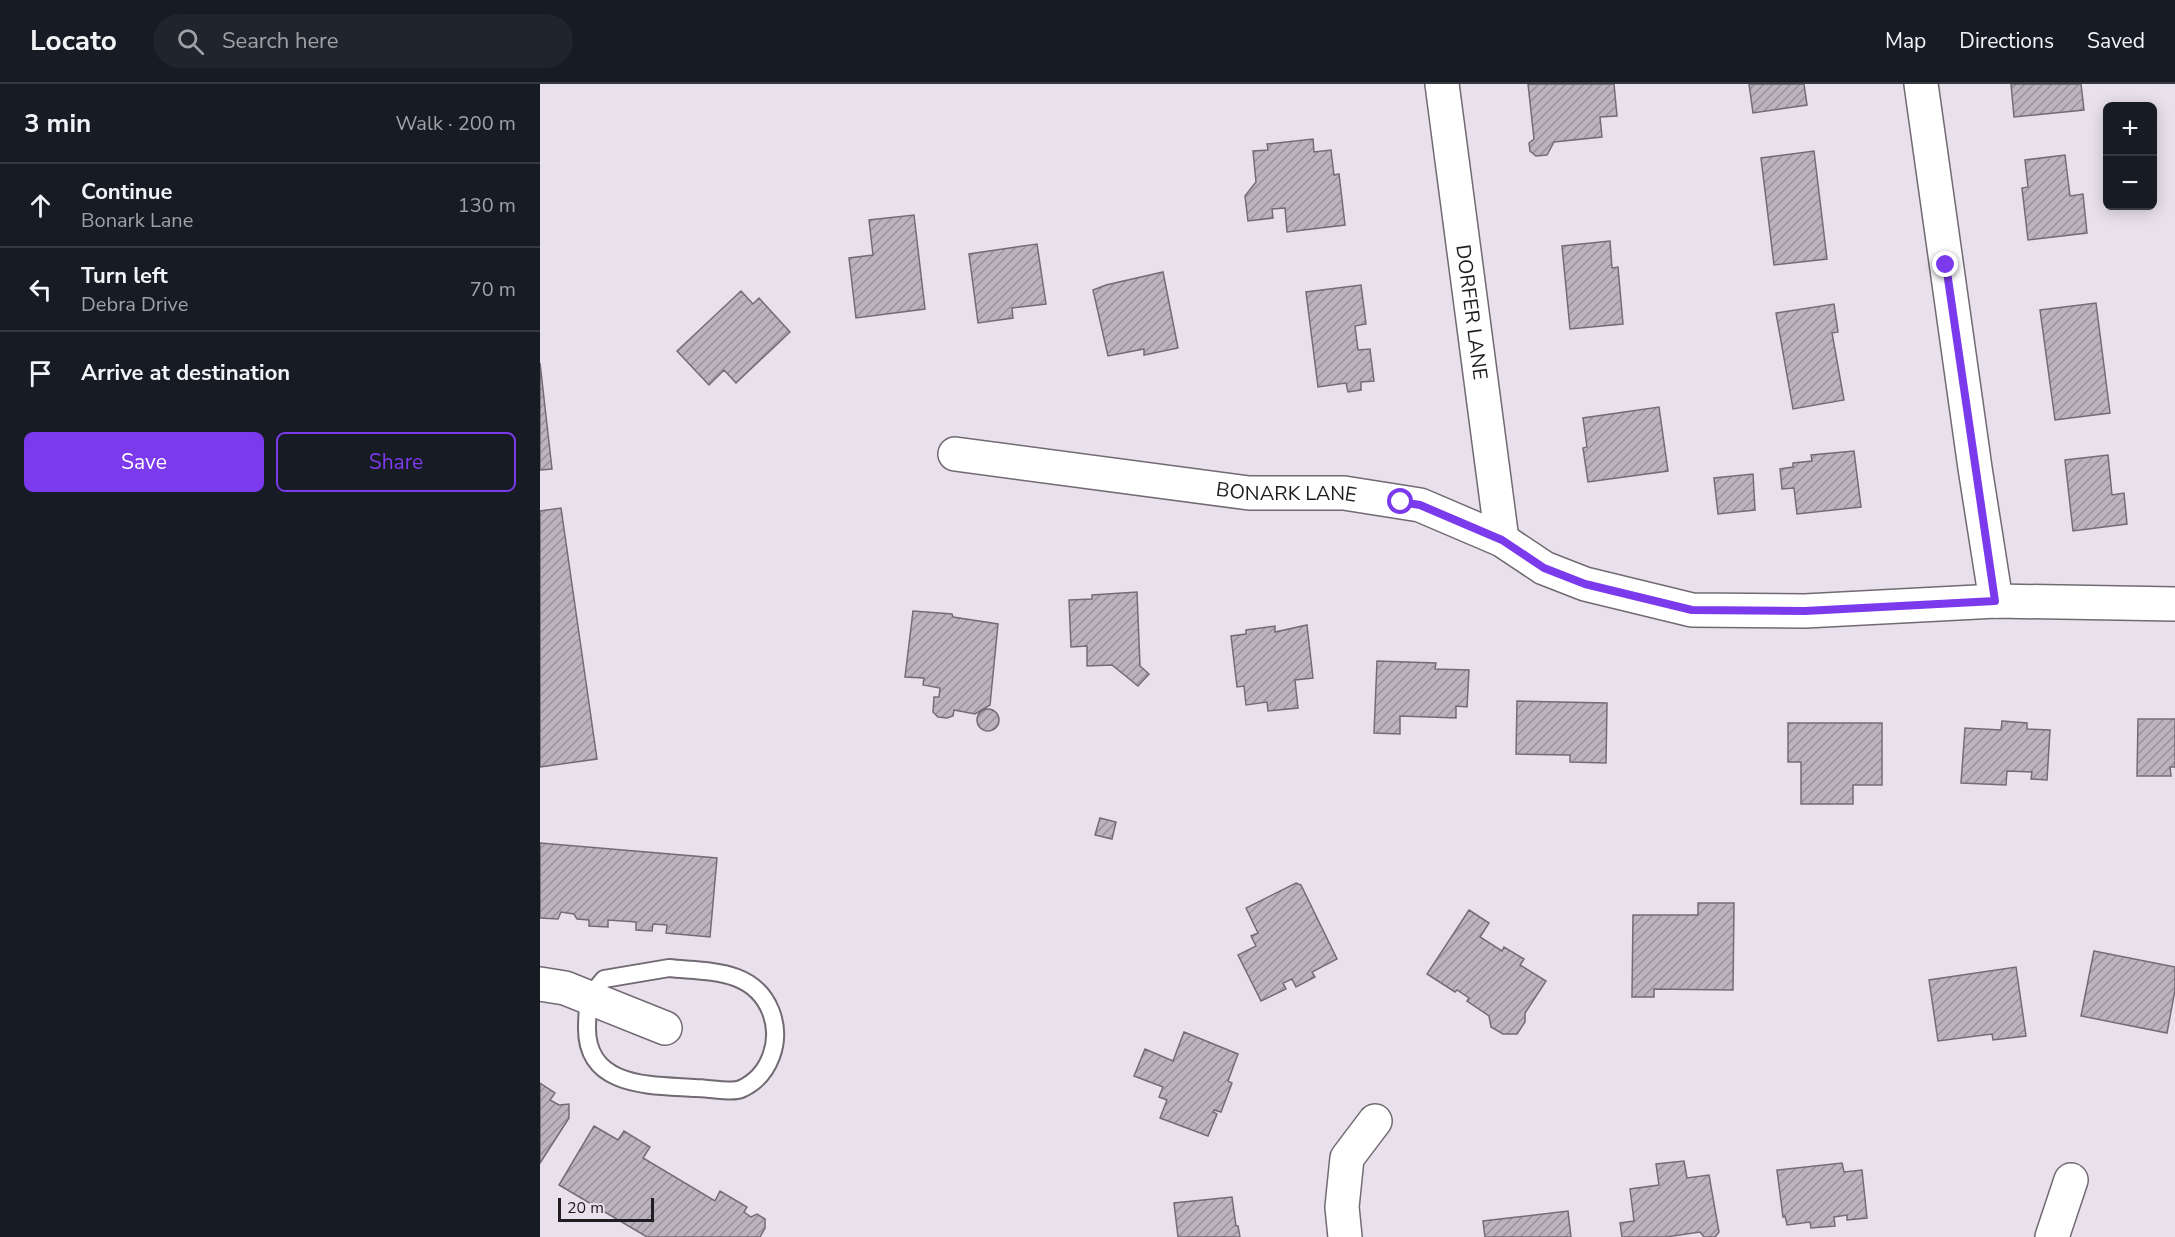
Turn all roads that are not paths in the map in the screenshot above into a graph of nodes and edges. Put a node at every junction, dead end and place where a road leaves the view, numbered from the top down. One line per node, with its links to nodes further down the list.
1 (1442, 84): 4 (street, DORFER LANE)
2 (1921, 84): 5 (street)
3 (955, 454): 4 (street, BONARK LANE)
4 (1502, 540): 5 (street, BONARK LANE)
5 (1995, 601): 6 (street, BONARK LANE)
6 (2175, 604)
7 (540, 984): 8 (street)
8 (588, 997): 8 (lane); 9 (street)
9 (665, 1028)
10 (1375, 1121): 12 (street)
11 (2071, 1180): 13 (street)
12 (1345, 1237)
13 (2052, 1237)

